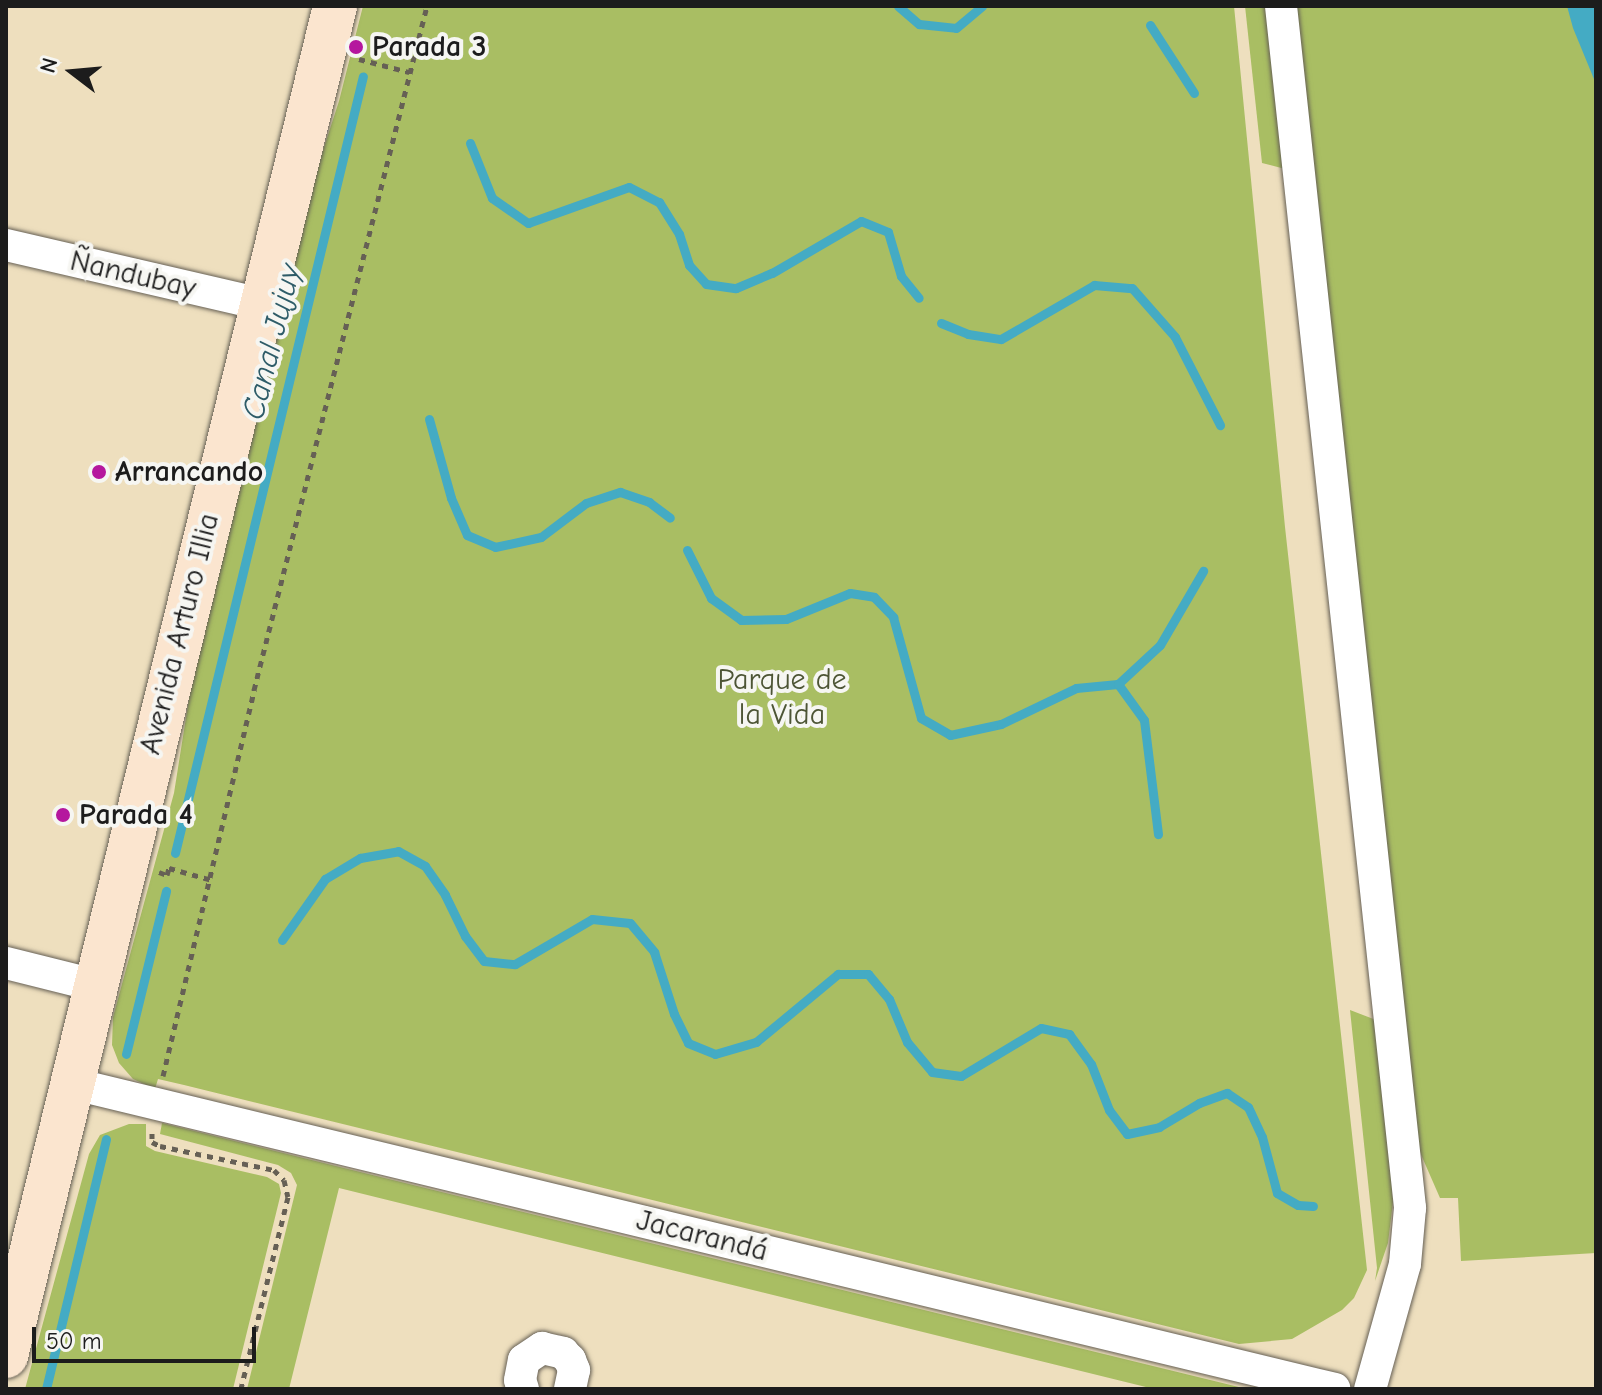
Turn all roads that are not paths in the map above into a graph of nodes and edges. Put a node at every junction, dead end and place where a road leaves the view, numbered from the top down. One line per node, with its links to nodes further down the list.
1 (335, 6): 4 (main road, Avenida Arturo Illia)
2 (1281, 6): 12 (street)
3 (6, 245): 4 (street, Ñandubay)
4 (261, 304): 6 (main road, Avenida Arturo Illia)
5 (6, 963): 6 (street)
6 (94, 985): 7 (main road, Avenida Arturo Illia)
7 (70, 1083): 8 (main road, Avenida Arturo Illia); 11 (street, Jacarandá)
8 (6, 1356)
9 (523, 1389): 10 (street)
10 (570, 1389)
11 (1335, 1389)
12 (1370, 1389)

